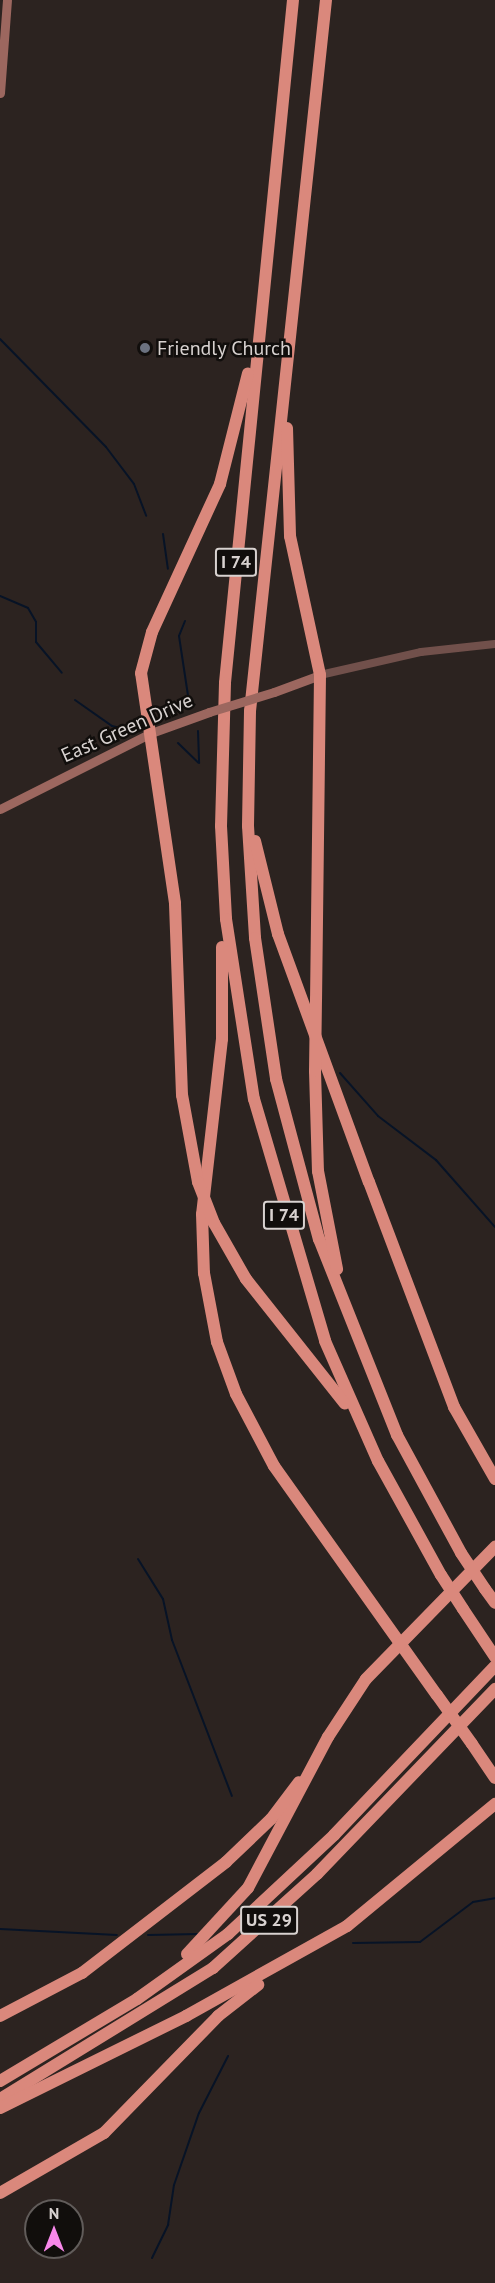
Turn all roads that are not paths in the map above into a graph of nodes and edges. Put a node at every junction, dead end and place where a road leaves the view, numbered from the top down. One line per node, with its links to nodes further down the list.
1 (7, 0): 4 (main road)
2 (293, 0): 5 (highway, I 74)
3 (326, 0): 6 (highway, I 74)
4 (0, 93)
5 (263, 299): 9 (highway); 12 (highway, I 74)
6 (288, 343): 8 (highway); 10 (highway, I 74)
7 (495, 644): 8 (street)
8 (320, 675): 9 (main road, East Green Drive, bridge); 13 (highway, bridge)
9 (151, 733): 11 (main road, East Green Drive); 14 (highway, bridge)
10 (248, 759): 13 (highway, I 74); 15 (highway)
11 (0, 809)
12 (221, 826): 14 (highway, I 74); 18 (highway)
13 (363, 1360): 17 (highway, I 74, bridge)
14 (378, 1461): 19 (highway, I 74, bridge)
15 (495, 1479)
16 (495, 1547): 18 (highway)
17 (495, 1603)
18 (400, 1643): 22 (highway); 23 (highway, bridge)
19 (495, 1657)
20 (495, 1666): 26 (highway, US 29)
21 (495, 1689): 29 (highway, US 29)
22 (323, 1746): 26 (highway); 27 (highway)
23 (495, 1778)
24 (495, 1804): 25 (highway)
25 (297, 1956): 30 (highway); 31 (highway)
26 (137, 1999): 28 (highway, US 29)
27 (0, 2016)
28 (0, 2081)
29 (0, 2099)
30 (0, 2108)
31 (0, 2193)

